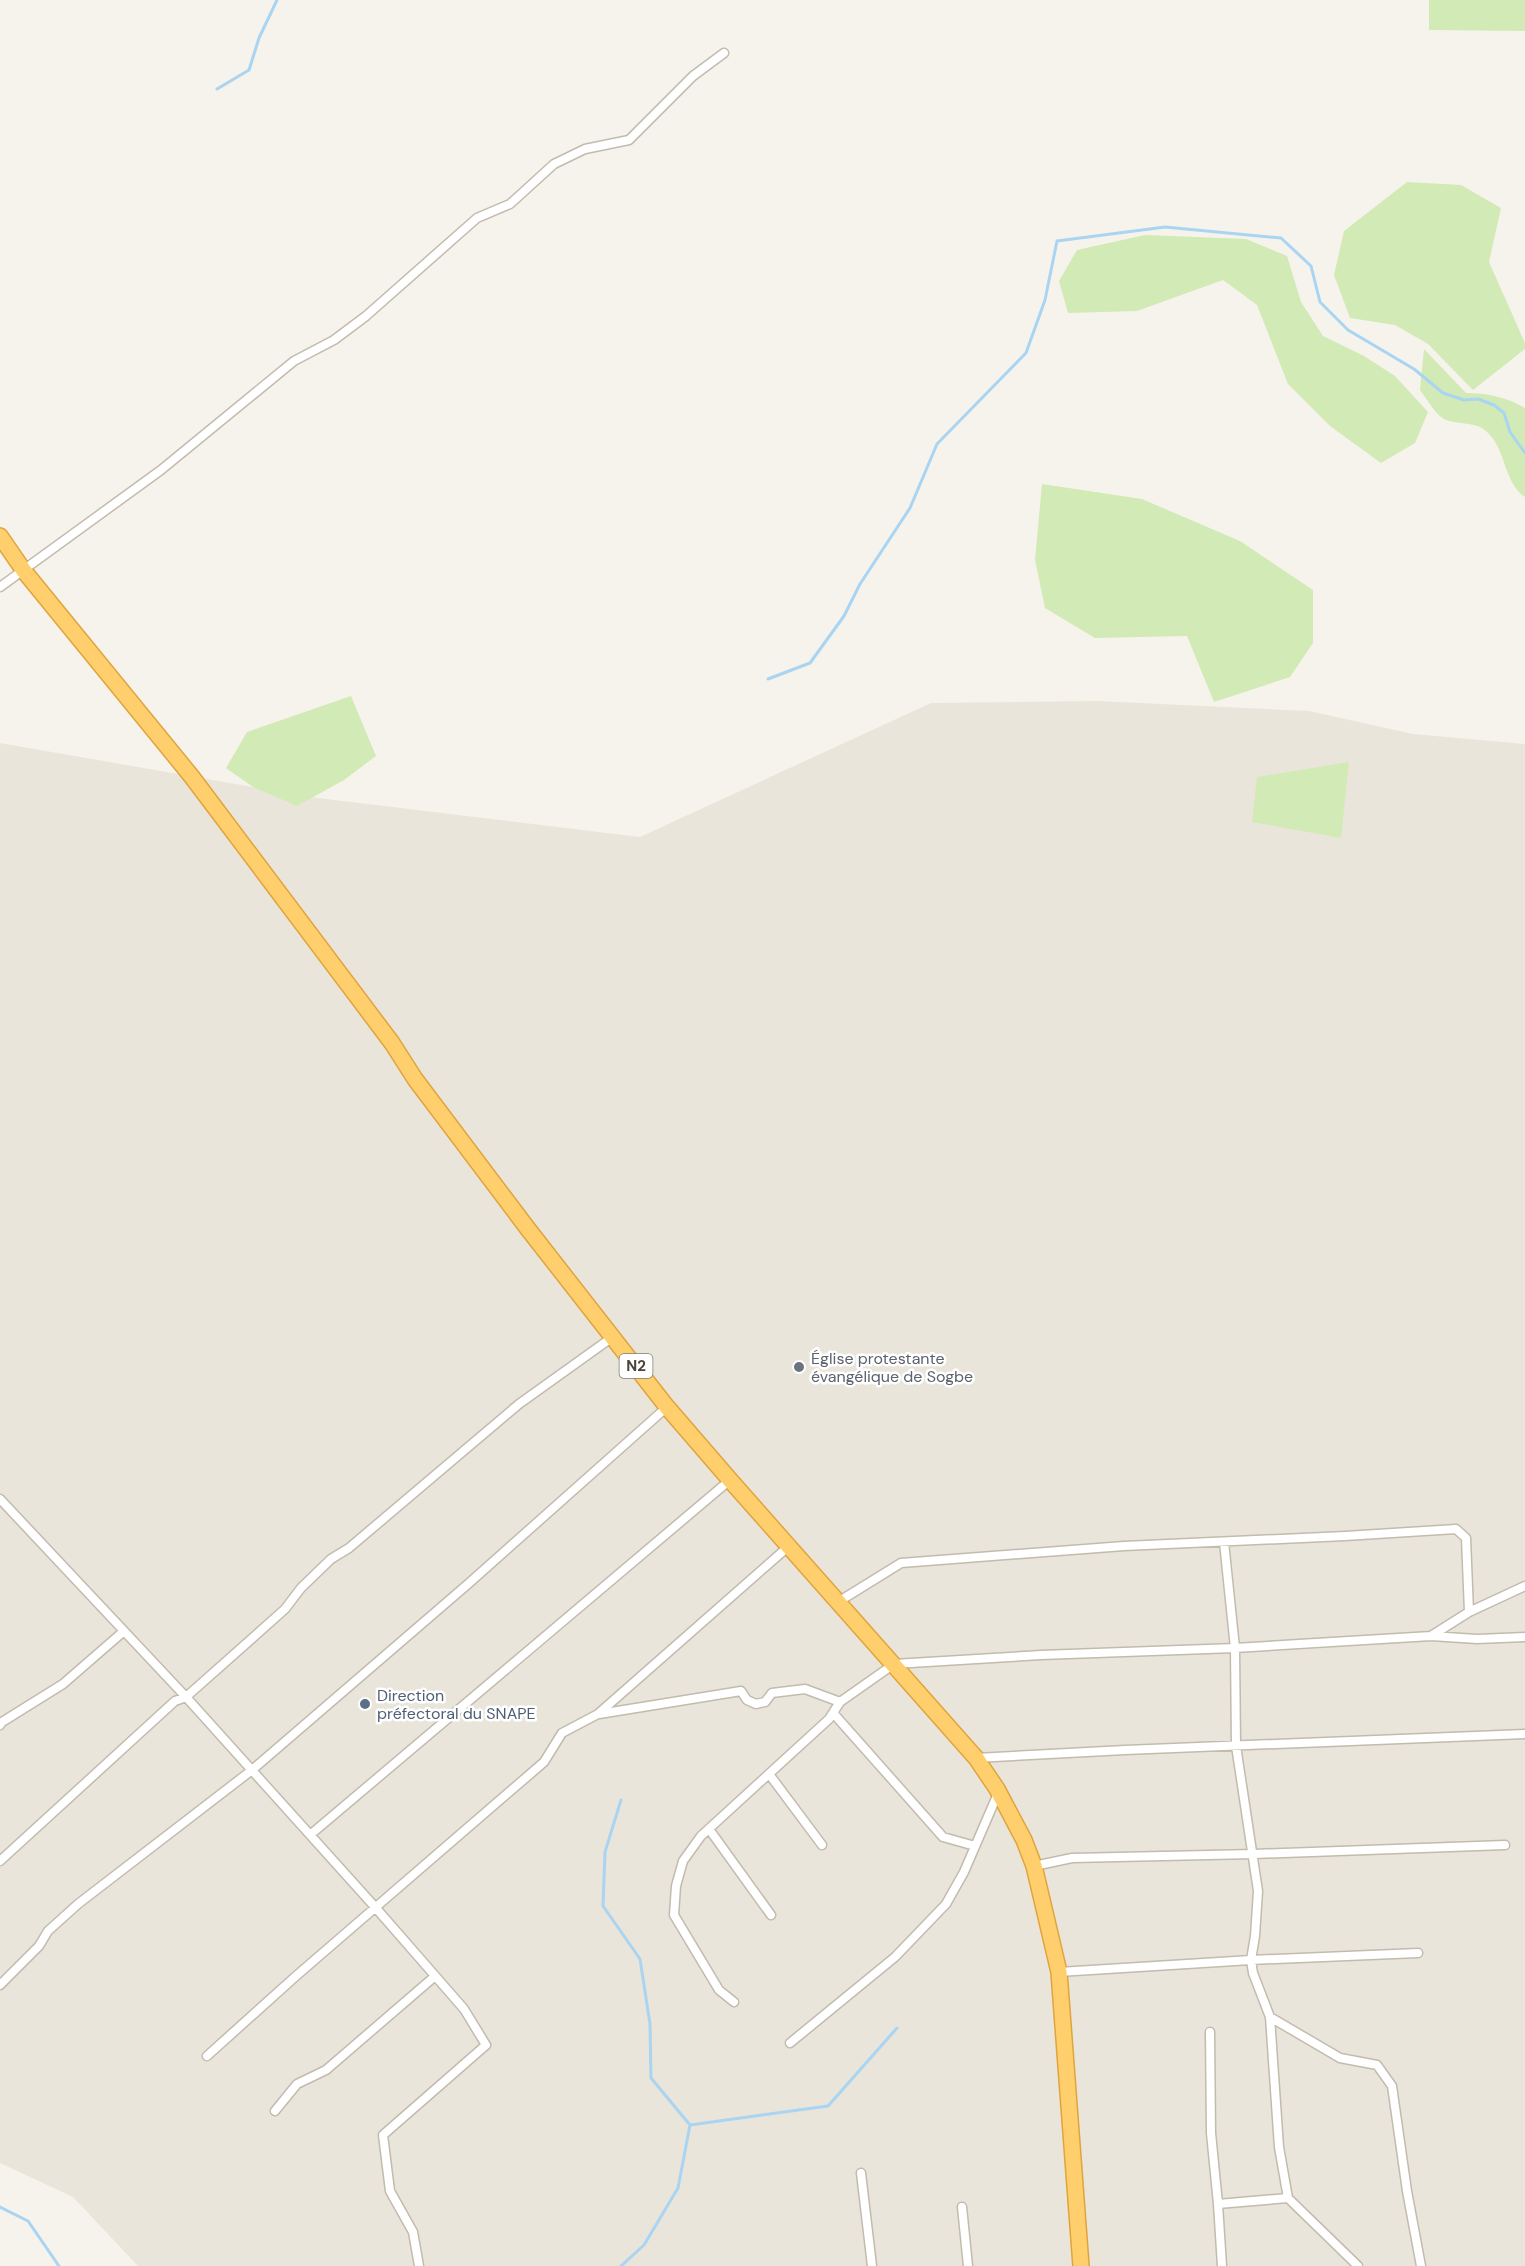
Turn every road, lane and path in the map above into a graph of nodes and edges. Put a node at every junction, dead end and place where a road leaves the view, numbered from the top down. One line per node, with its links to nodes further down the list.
1 (724, 53): 3 (street)
2 (0, 536): 3 (highway, N2)
3 (24, 570): 4 (street); 5 (highway, N2)
4 (0, 587)
5 (614, 1336): 6 (highway, N2); 19 (street)
6 (667, 1407): 7 (highway, N2); 27 (street)
7 (730, 1480): 10 (highway, N2); 31 (street)
8 (0, 1499): 14 (street)
9 (1224, 1542): 12 (street); 13 (street); 17 (street)
10 (789, 1546): 12 (highway, N2); 21 (street)
11 (1525, 1587): 13 (street)
12 (838, 1602): 18 (highway, N2)
13 (1469, 1612): 15 (street)
14 (124, 1631): 19 (street); 23 (street)
15 (1431, 1636): 16 (street); 17 (street)
16 (1525, 1637)
17 (1235, 1648): 18 (street); 25 (street)
18 (894, 1664): 20 (street); 26 (highway, N2)
19 (186, 1698): 27 (street); 36 (street)
20 (840, 1702): 21 (street); 22 (street)
21 (598, 1714): 38 (street)
22 (834, 1714): 28 (street); 34 (street)
23 (0, 1725)
24 (1525, 1734): 25 (street)
25 (1236, 1746): 26 (street); 35 (street)
26 (976, 1758): 29 (highway, N2)
27 (252, 1770): 31 (street); 44 (street)
28 (769, 1774): 30 (street); 32 (street)
29 (997, 1789): 34 (street); 37 (highway, N2)
30 (709, 1829): 39 (street); 45 (street)
31 (310, 1835): 38 (street)
32 (822, 1845)
33 (1505, 1845): 35 (street)
34 (975, 1846): 48 (street)
35 (1254, 1854): 37 (street); 41 (street)
36 (0, 1861)
37 (1034, 1866): 42 (highway, N2)
38 (375, 1907): 43 (street); 49 (street)
39 (771, 1915)
40 (1418, 1953): 41 (street)
41 (1251, 1960): 42 (street); 46 (street)
42 (1059, 1972): 58 (highway, N2)
43 (434, 1977): 50 (street); 55 (street)
44 (0, 1985)
45 (734, 2002)
46 (1269, 2017): 52 (street); 61 (street)
47 (1209, 2032): 53 (street)
48 (790, 2043)
49 (207, 2056)
50 (275, 2111)
51 (861, 2173): 56 (street)
52 (1288, 2198): 53 (street); 60 (street)
53 (1218, 2204): 59 (street)
54 (962, 2206): 57 (street)
55 (419, 2266)
56 (872, 2266)
57 (968, 2266)
58 (1081, 2266)
59 (1222, 2266)
60 (1358, 2266)
61 (1421, 2266)

